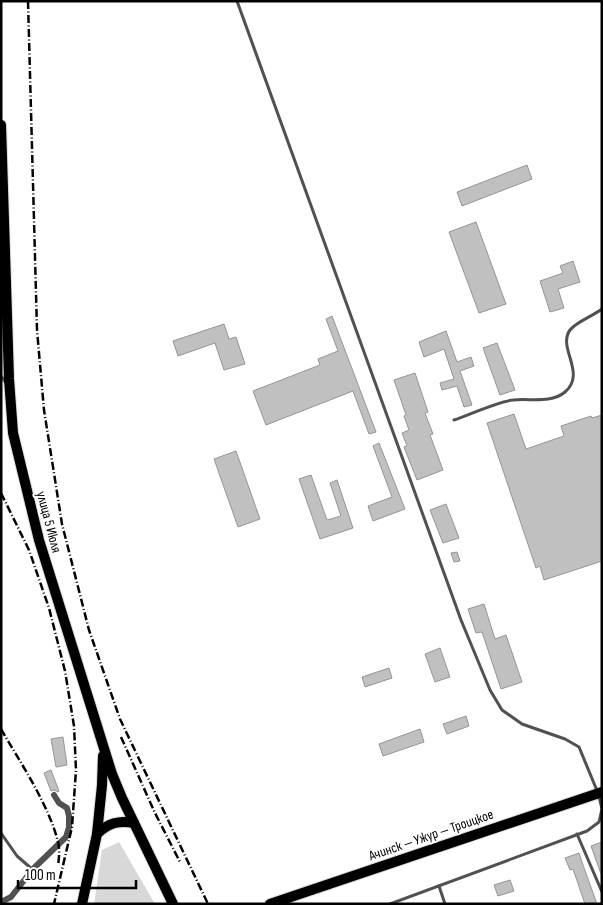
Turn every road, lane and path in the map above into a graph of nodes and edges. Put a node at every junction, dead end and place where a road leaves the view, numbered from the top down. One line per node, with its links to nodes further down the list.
1 (237, 1): 9 (lane)
2 (1, 125): 3 (main road, улица 5 Июля)
3 (3, 269): 6 (main road, улица 5 Июля)
4 (602, 308): 7 (lane)
5 (1, 376): 6 (lane)
6 (5, 391): 8 (main road, улица 5 Июля)
7 (454, 420)
8 (102, 743): 11 (main road, улица 5 Июля); 13 (main road)
9 (600, 793): 14 (lane); 23 (main road, Ачинск — Ужур — Троицкое)
10 (54, 795): 15 (street)
11 (134, 823): 13 (main road); 22 (main road, улица 5 Июля)
12 (1, 833): 15 (lane)
13 (98, 834): 17 (main road)
14 (577, 834): 16 (lane); 18 (lane)
15 (33, 869): 19 (street)
16 (439, 886): 24 (lane); 25 (lane)
17 (85, 892): 20 (main road); 21 (main road)
18 (602, 892)
19 (1, 902)
20 (82, 904)
21 (86, 904)
22 (173, 904)
23 (270, 904)
24 (390, 904)
25 (445, 904)

